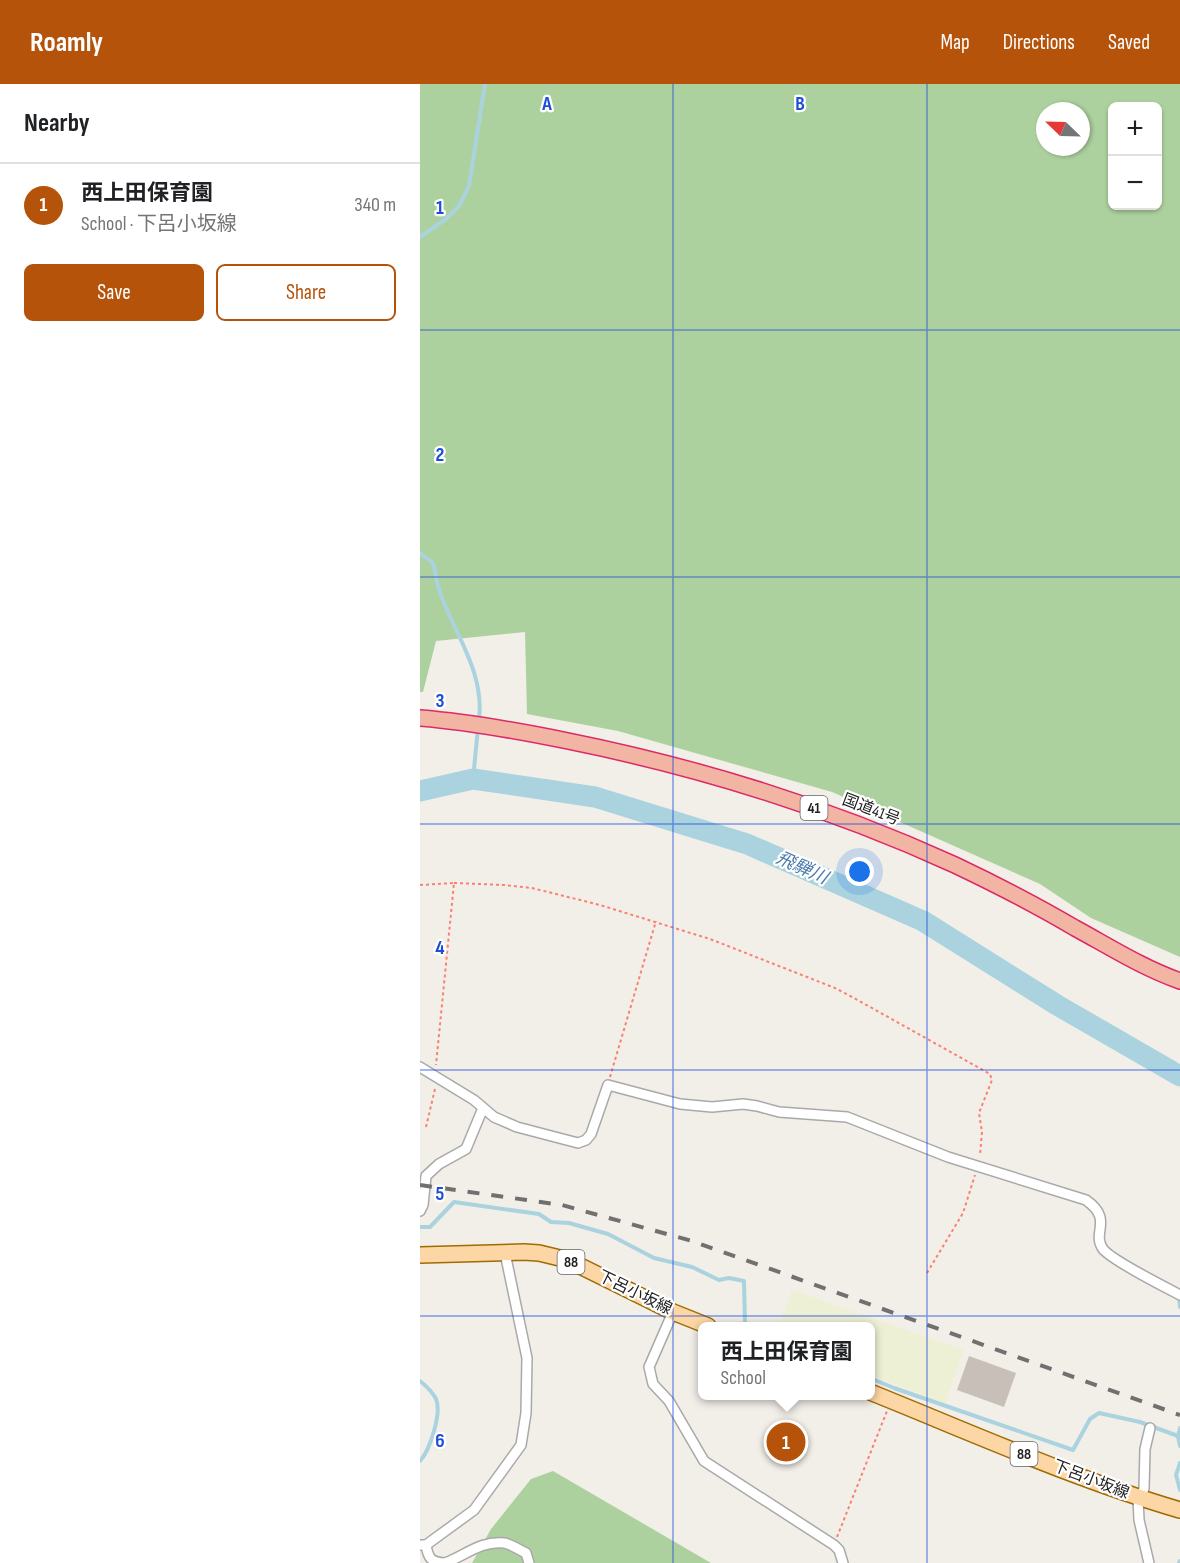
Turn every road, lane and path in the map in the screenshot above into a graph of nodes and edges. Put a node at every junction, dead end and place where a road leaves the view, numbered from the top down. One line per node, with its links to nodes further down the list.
1 (420, 718): 5 (highway, 国道41号 / 41)
2 (454, 883): 3 (path); 4 (path); 7 (path)
3 (420, 885)
4 (656, 921): 8 (path); 11 (path)
5 (1180, 981)
6 (420, 1066): 7 (street)
7 (436, 1076): 9 (street); 10 (path)
8 (608, 1085): 9 (street); 11 (street)
9 (483, 1108): 12 (street)
10 (426, 1127)
11 (978, 1165): 15 (path); 16 (street)
12 (420, 1210)
13 (505, 1253): 14 (main road, 下呂小坂線 / 88); 17 (main road, 下呂小坂線 / 88); 24 (street)
14 (420, 1255)
15 (927, 1273)
16 (1180, 1295)
17 (673, 1312): 18 (main road, 下呂小坂線 / 88); 25 (street)
18 (698, 1322)
19 (875, 1394): 20 (main road, 下呂小坂線 / 88)
20 (891, 1400): 22 (main road, 下呂小坂線 / 88); 25 (path)
21 (1150, 1428): 22 (street)
22 (1140, 1498): 23 (main road, 下呂小坂線 / 88); 29 (street)
23 (1180, 1510)
24 (423, 1545): 26 (street)
25 (834, 1545): 28 (street)
26 (445, 1563): 27 (street)
27 (528, 1563)
28 (843, 1563)
29 (1149, 1563)

